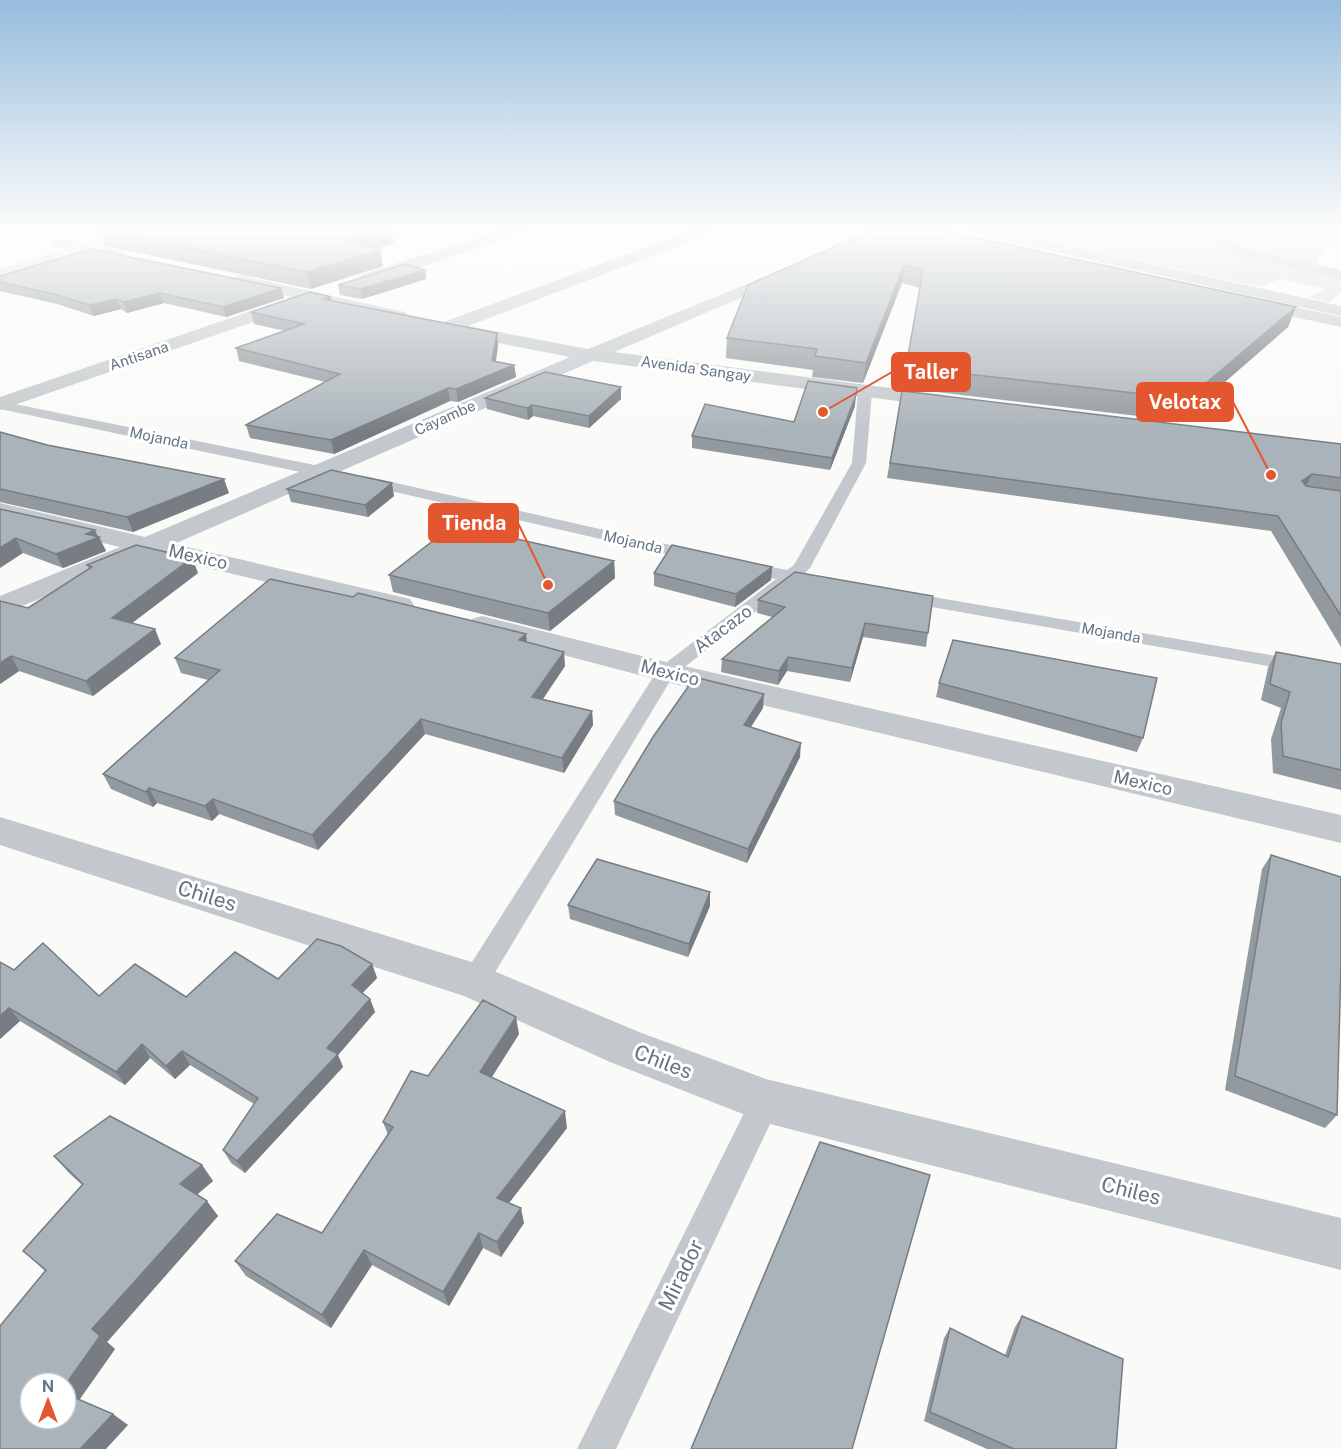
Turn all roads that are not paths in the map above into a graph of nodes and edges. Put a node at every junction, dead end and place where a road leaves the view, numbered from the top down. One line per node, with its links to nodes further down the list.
1 (307, 298): 13 (street, Antisana)
2 (319, 298): 9 (street, Avenida Sangay)
3 (526, 298): 9 (street)
4 (727, 298): 10 (street, Cayambe)
5 (1238, 298): 8 (street)
6 (1276, 298): 7 (street)
7 (1341, 311)
8 (1341, 322)
9 (448, 327): 10 (street, Avenida Sangay)
10 (589, 354): 11 (street, Avenida Sangay); 14 (street, Cayambe)
11 (865, 392): 12 (street, Avenida Sangay); 19 (lane, Atacazo)
12 (960, 403)
13 (0, 405): 14 (lane, Mojanda)
14 (322, 472): 16 (street, Cayambe); 17 (lane, Mojanda)
15 (0, 511): 16 (street, Mexico)
16 (151, 545): 22 (street, Cayambe); 23 (street, Mexico)
17 (708, 558)
18 (731, 564): 19 (lane)
19 (790, 577): 20 (lane); 25 (lane, Atacazo)
20 (837, 585)
21 (884, 593): 26 (lane, Mojanda)
22 (0, 606)
23 (425, 611)
24 (459, 620): 25 (street, Mexico)
25 (666, 672): 27 (street, Mexico); 29 (lane, Atacazo)
26 (1341, 673)
27 (1341, 829)
28 (0, 831): 29 (street, Chiles)
29 (475, 981): 30 (street, Chiles)
30 (766, 1101): 31 (street, Chiles); 32 (lane, Mirador)
31 (1341, 1244)
32 (596, 1449)

